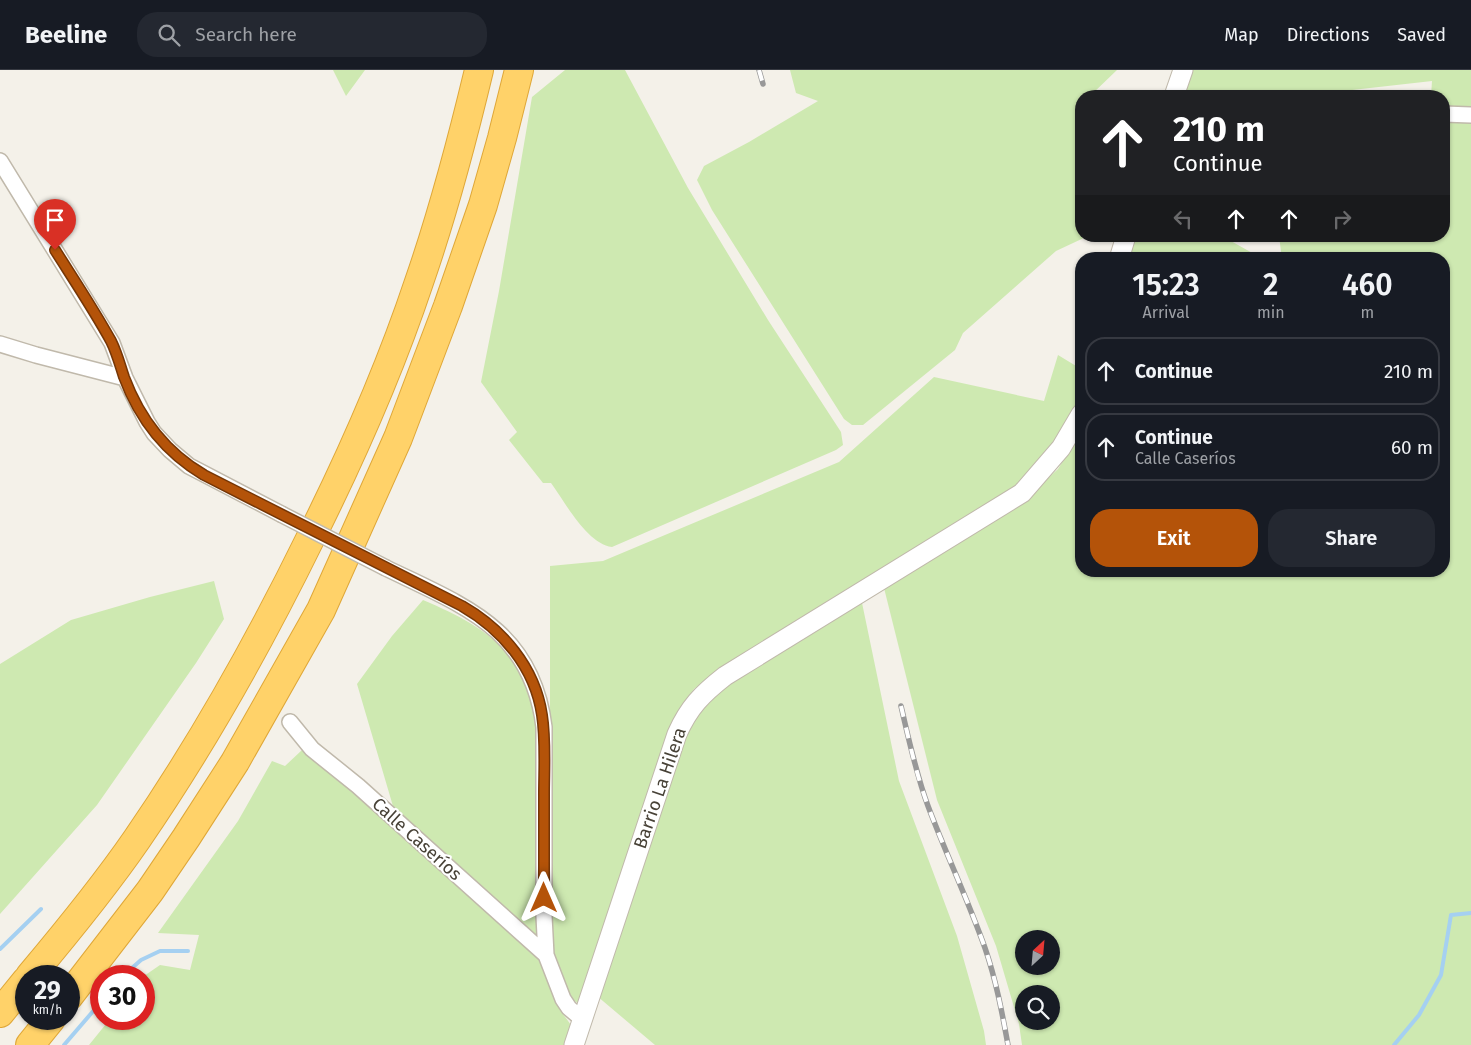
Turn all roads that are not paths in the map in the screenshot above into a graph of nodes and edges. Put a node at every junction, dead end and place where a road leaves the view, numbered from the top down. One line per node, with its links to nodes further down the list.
1 (479, 70): 13 (highway)
2 (519, 70): 14 (highway)
3 (1183, 70): 4 (street)
4 (1176, 90)
5 (1450, 114): 6 (street)
6 (1471, 115)
7 (0, 161): 9 (street)
8 (0, 344): 9 (street)
9 (125, 378): 12 (street, Calle Caseríos, bridge)
10 (1075, 424): 17 (street, Barrio La Hilera)
11 (290, 722): 12 (street, Calle Caseríos)
12 (546, 955): 17 (street, Calle Caseríos)
13 (39, 965)
14 (80, 982)
15 (15, 995): 16 (highway)
16 (0, 1013)
17 (582, 1019): 20 (street, Barrio La Hilera)
18 (42, 1030): 19 (highway)
19 (30, 1045)
20 (574, 1045)

